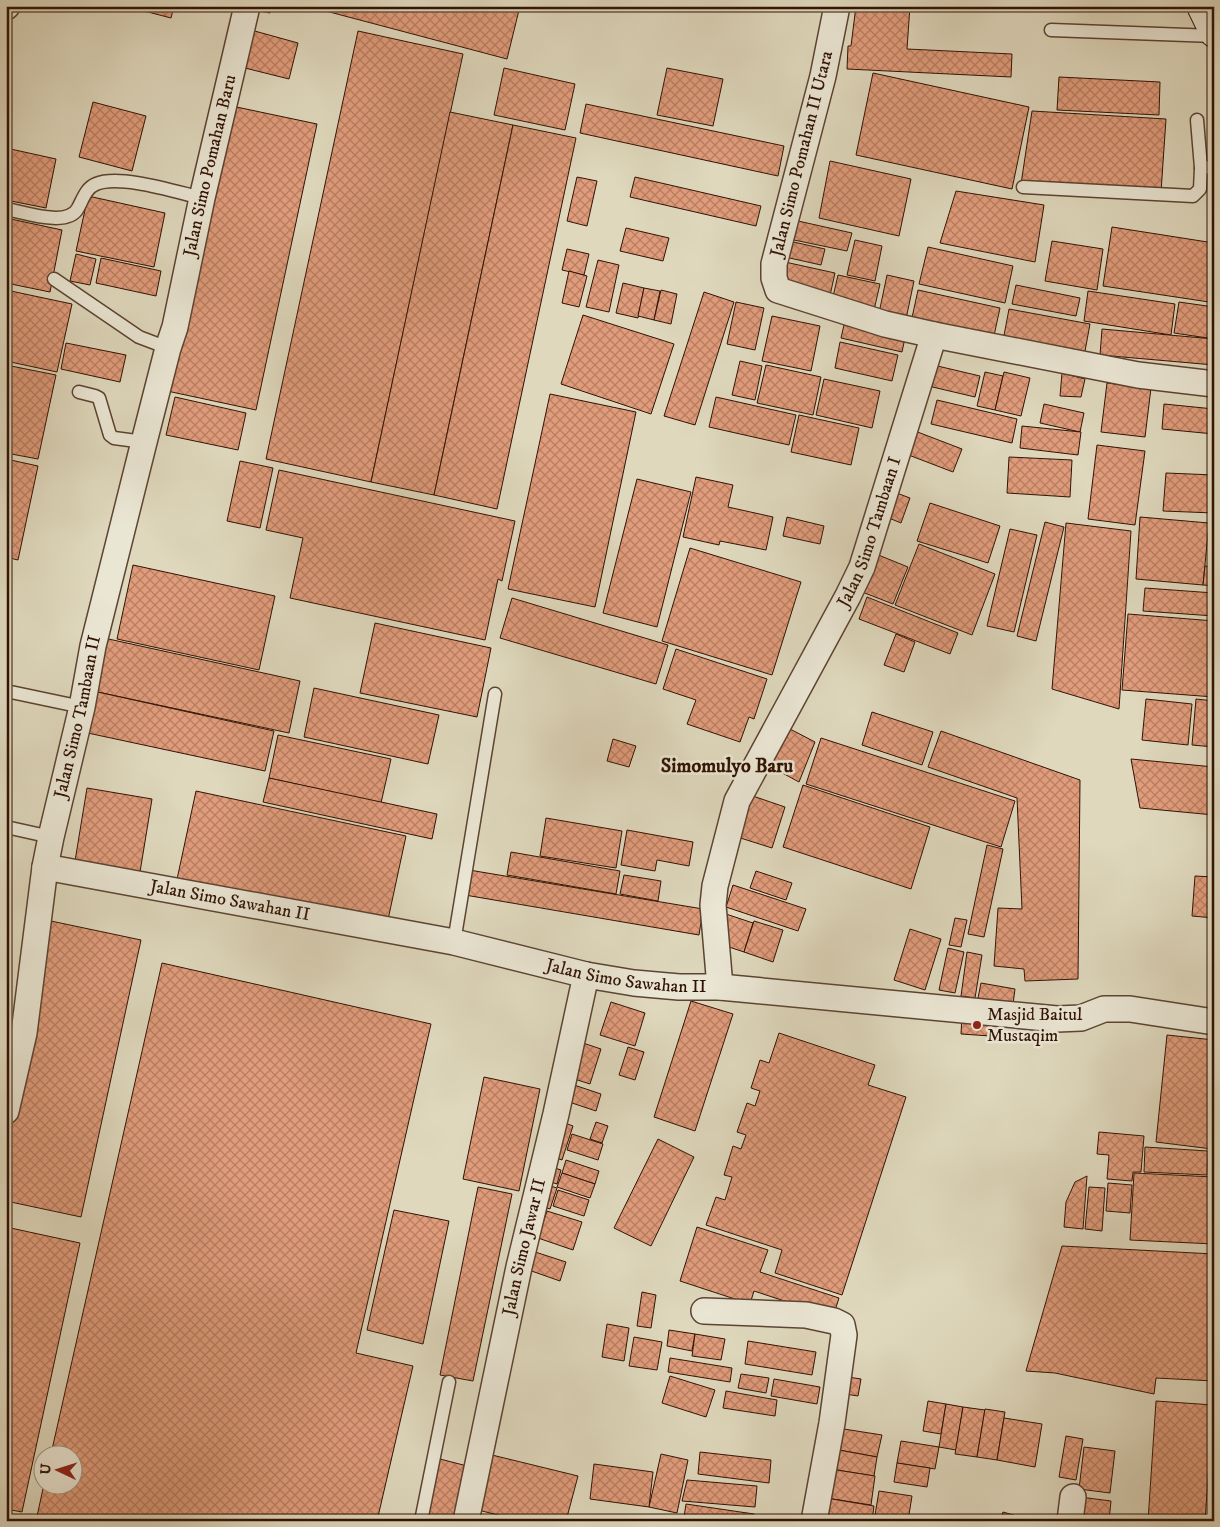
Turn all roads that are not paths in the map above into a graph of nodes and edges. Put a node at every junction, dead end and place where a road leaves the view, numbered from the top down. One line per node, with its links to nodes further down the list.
1 (247, 6): 9 (street, Jalan Simo Pomahan Baru)
2 (837, 6): 12 (street, Jalan Simo Pomahan II Utara)
3 (1201, 6): 5 (main road)
4 (1051, 30): 5 (lane)
5 (1214, 35)
6 (1197, 120): 7 (lane)
7 (1208, 167): 8 (lane)
8 (1023, 187)
9 (202, 198): 10 (lane); 13 (street, Jalan Simo Pomahan Baru)
10 (6, 209)
11 (54, 278): 13 (lane)
12 (934, 335): 14 (street); 25 (street, Jalan Simo Tambaan I)
13 (171, 338): 16 (street, Jalan Simo Tambaan II)
14 (1214, 384)
15 (79, 392): 16 (lane)
16 (144, 442): 19 (street, Jalan Simo Tambaan II)
17 (6, 691): 19 (lane)
18 (495, 694): 23 (lane)
19 (82, 708): 21 (street, Jalan Simo Tambaan II)
20 (6, 827): 21 (lane)
21 (51, 836): 22 (street, Jalan Simo Tambaan II)
22 (45, 867): 23 (street, Jalan Simo Sawahan II); 27 (street, Jalan Simo Tambaan II)
23 (454, 942): 24 (street, Jalan Simo Sawahan II)
24 (586, 975): 25 (street, Jalan Simo Sawahan II); 31 (street, Jalan Simo Jawar II)
25 (720, 988): 26 (street, Jalan Simo Sawahan II)
26 (1214, 1022)
27 (6, 1111)
28 (704, 1311): 32 (street)
29 (449, 1382): 30 (lane)
30 (420, 1521)
31 (466, 1521)
32 (814, 1521)

